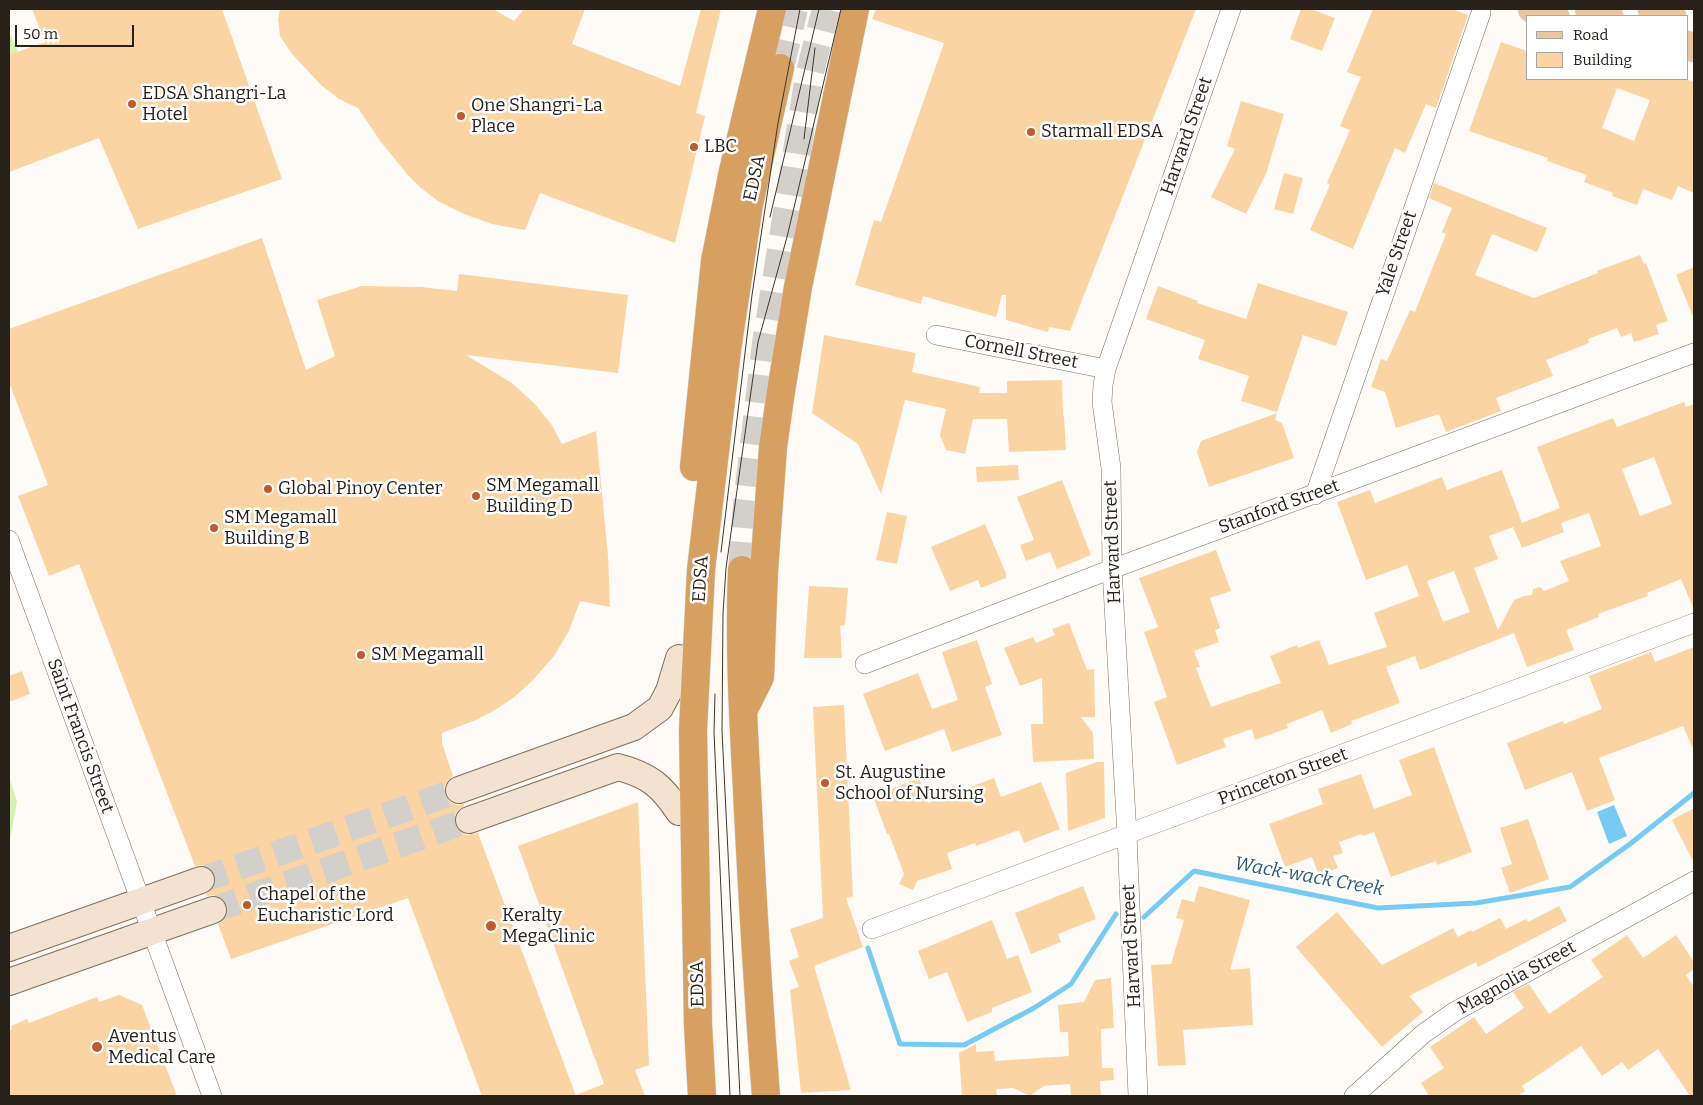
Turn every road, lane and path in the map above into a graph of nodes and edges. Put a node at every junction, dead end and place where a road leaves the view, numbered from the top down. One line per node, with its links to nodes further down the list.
1 (772, 9): 22 (highway)
2 (855, 9): 24 (highway)
3 (1231, 9): 16 (street, Harvard Street)
4 (1532, 9): 10 (main road)
5 (1589, 9): 11 (main road)
6 (1652, 9): 12 (main road)
7 (1685, 9): 9 (main road)
8 (1481, 13): 17 (street, Yale Street)
9 (1694, 14)
10 (1552, 15)
11 (1606, 15)
12 (1669, 15)
13 (780, 68): 31 (highway, EDSA)
14 (936, 335): 16 (street, Cornell Street)
15 (1694, 353): 17 (street, Stanford Street)
16 (1106, 369): 19 (street, Harvard Street)
17 (1314, 494): 19 (street, Stanford Street)
18 (9, 540): 35 (street, Saint Francis Street)
19 (1112, 569): 23 (street, Stanford Street); 30 (street, Harvard Street)
20 (742, 570): 24 (highway)
21 (1694, 623): 30 (street, Princeton Street)
22 (679, 658): 25 (main road); 28 (highway)
23 (865, 664)
24 (743, 711): 42 (highway)
25 (606, 737): 26 (main road); 27 (main road)
26 (618, 767): 28 (main road); 29 (main road)
27 (459, 790)
28 (680, 812): 31 (highway)
29 (469, 820)
30 (1127, 835): 36 (street, Princeton Street); 43 (street, Harvard Street)
31 (696, 848): 41 (highway, EDSA)
32 (201, 880): 35 (main road)
33 (1694, 881): 44 (street, Magnolia Street)
34 (212, 910): 35 (main road)
35 (145, 914): 37 (main road); 38 (main road); 39 (main road); 40 (street, Saint Francis Street)
36 (872, 929)
37 (9, 948)
38 (9, 957)
39 (9, 982)
40 (212, 1096)
41 (702, 1096)
42 (766, 1096)
43 (1138, 1096)
44 (1354, 1096)

